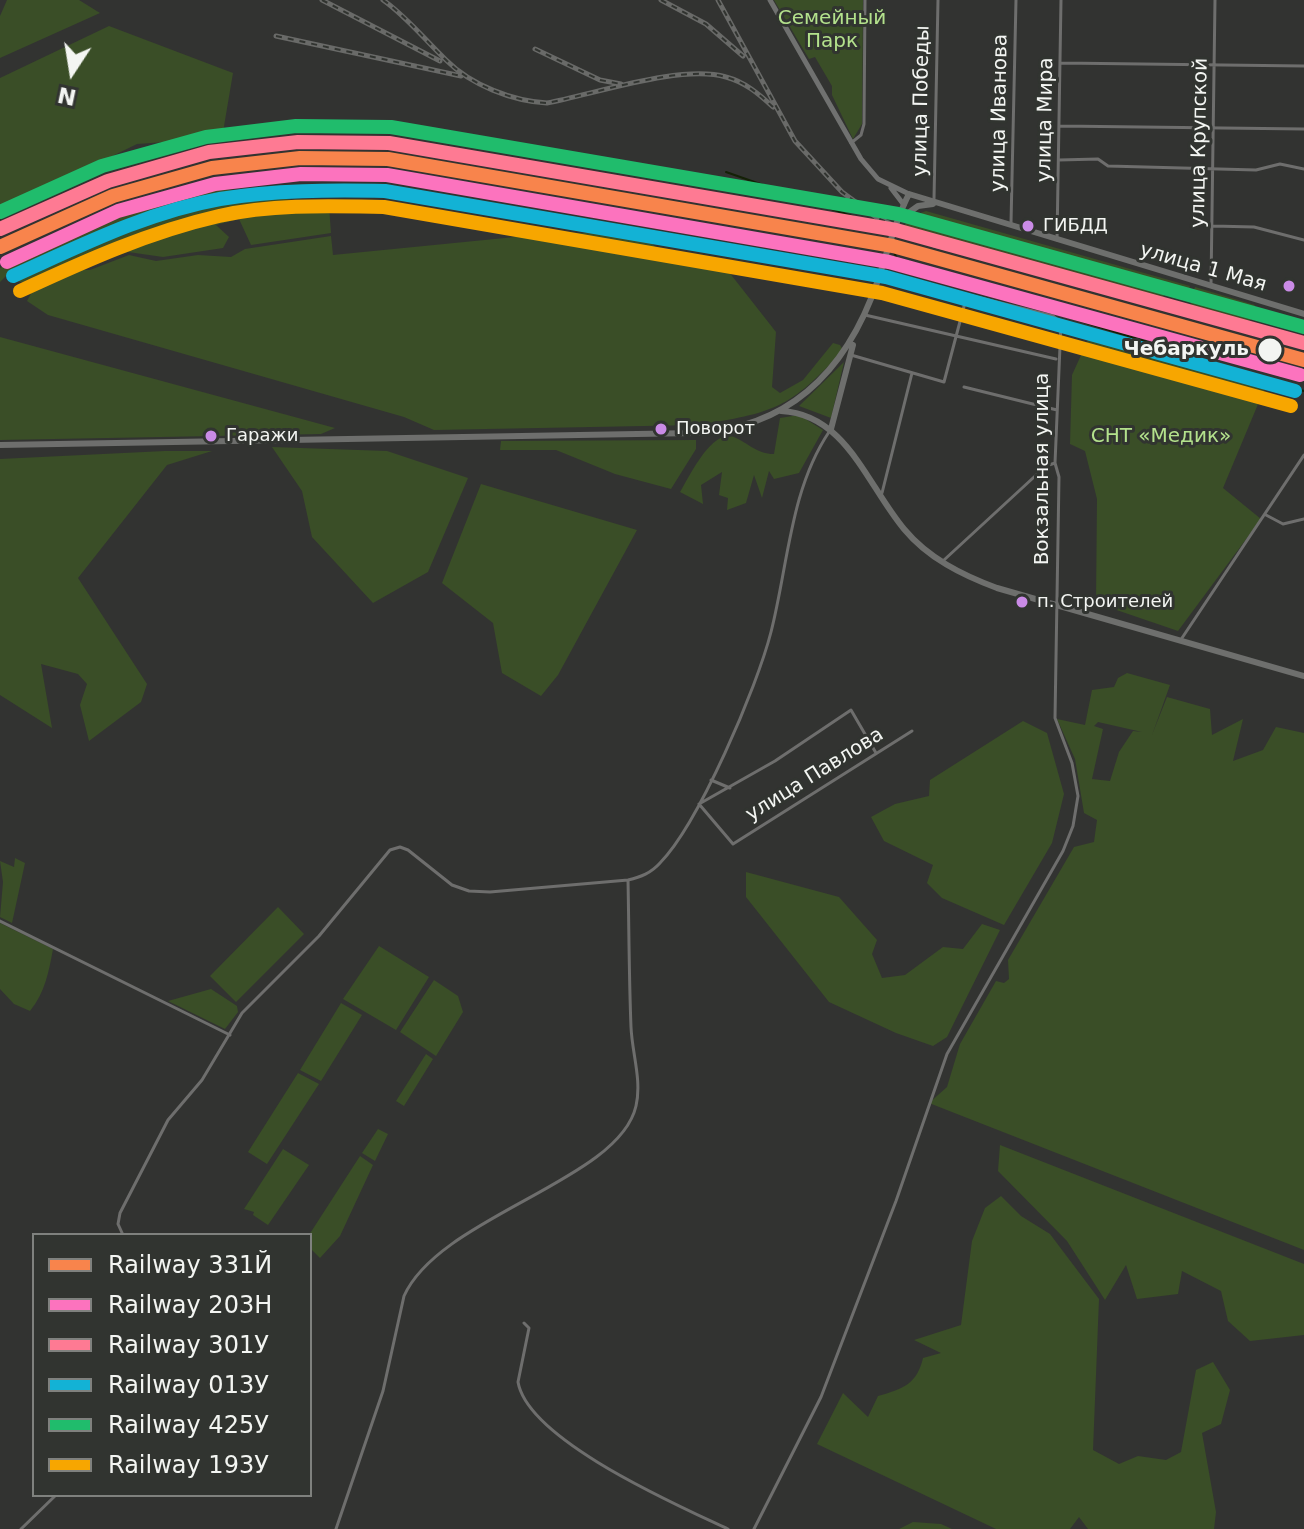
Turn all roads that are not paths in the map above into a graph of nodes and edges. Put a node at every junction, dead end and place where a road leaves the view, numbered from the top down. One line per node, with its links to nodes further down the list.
1 (770, 0): 13 (main road)
2 (865, 0): 13 (street)
3 (938, 0): 19 (street, улица Победы)
4 (1016, 0): 22 (street, улица Иванова)
5 (1061, 0): 7 (street, улица Мира)
6 (1215, 0): 8 (street, улица Крупской)
7 (1061, 63): 8 (street); 10 (street, улица Мира)
8 (1215, 65): 9 (street); 11 (street, улица Крупской)
9 (1304, 66)
10 (1060, 126): 11 (street); 14 (street, улица Мира)
11 (1214, 129): 12 (street); 15 (street, улица Крупской)
12 (1304, 129)
13 (851, 143): 17 (main road)
14 (1059, 160): 15 (street); 23 (street, улица Мира)
15 (1213, 169): 16 (street); 21 (street, улица Крупской)
16 (1304, 169)
17 (887, 185): 18 (main road); 20 (main road)
18 (913, 195): 19 (main road, улица 1 Мая); 20 (main road)
19 (936, 203): 20 (main road); 22 (main road, улица 1 Мая)
20 (908, 208): 25 (main road)
21 (1212, 226): 24 (street); 26 (street, улица Крупской)
22 (1010, 227): 23 (main road, улица 1 Мая)
23 (1057, 240): 26 (main road, улица 1 Мая)
24 (1304, 240)
25 (878, 281): 27 (street); 29 (main road)
26 (1210, 287): 28 (main road, улица 1 Мая)
27 (967, 295): 31 (street); 33 (street, Вокзальная улица)
28 (1304, 314)
29 (865, 315): 30 (main road); 31 (street)
30 (855, 338): 32 (main road); 37 (main road)
31 (955, 339): 33 (street); 34 (street)
32 (851, 355): 34 (street); 38 (main road)
33 (1057, 360): 36 (street, Вокзальная улица)
34 (912, 373): 42 (street)
35 (964, 387): 36 (street)
36 (1059, 410): 41 (street, Вокзальная улица)
37 (777, 411): 38 (main road); 39 (main road)
38 (831, 429): 42 (main road); 51 (street)
39 (0, 445)
40 (1304, 455): 43 (street)
41 (1055, 463): 45 (street); 46 (street, Вокзальная улица)
42 (881, 497): 45 (main road)
43 (1265, 515): 44 (street); 47 (street)
44 (1304, 519)
45 (942, 562): 46 (main road)
46 (1057, 605): 47 (main road); 63 (street, Вокзальная улица)
47 (1181, 640): 48 (main road)
48 (1304, 676)
49 (912, 731): 50 (street, улица Павлова)
50 (876, 753): 52 (street); 53 (street, улица Павлова)
51 (710, 780): 52 (street); 53 (street)
52 (730, 788): 53 (street)
53 (699, 804): 54 (street)
54 (628, 880): 56 (street); 61 (street)
55 (0, 921): 56 (street)
56 (230, 1035): 57 (street)
57 (122, 1233)
58 (524, 1323): 62 (street)
59 (54, 1497): 60 (street)
60 (21, 1529)
61 (336, 1529)
62 (728, 1529)
63 (754, 1529)

